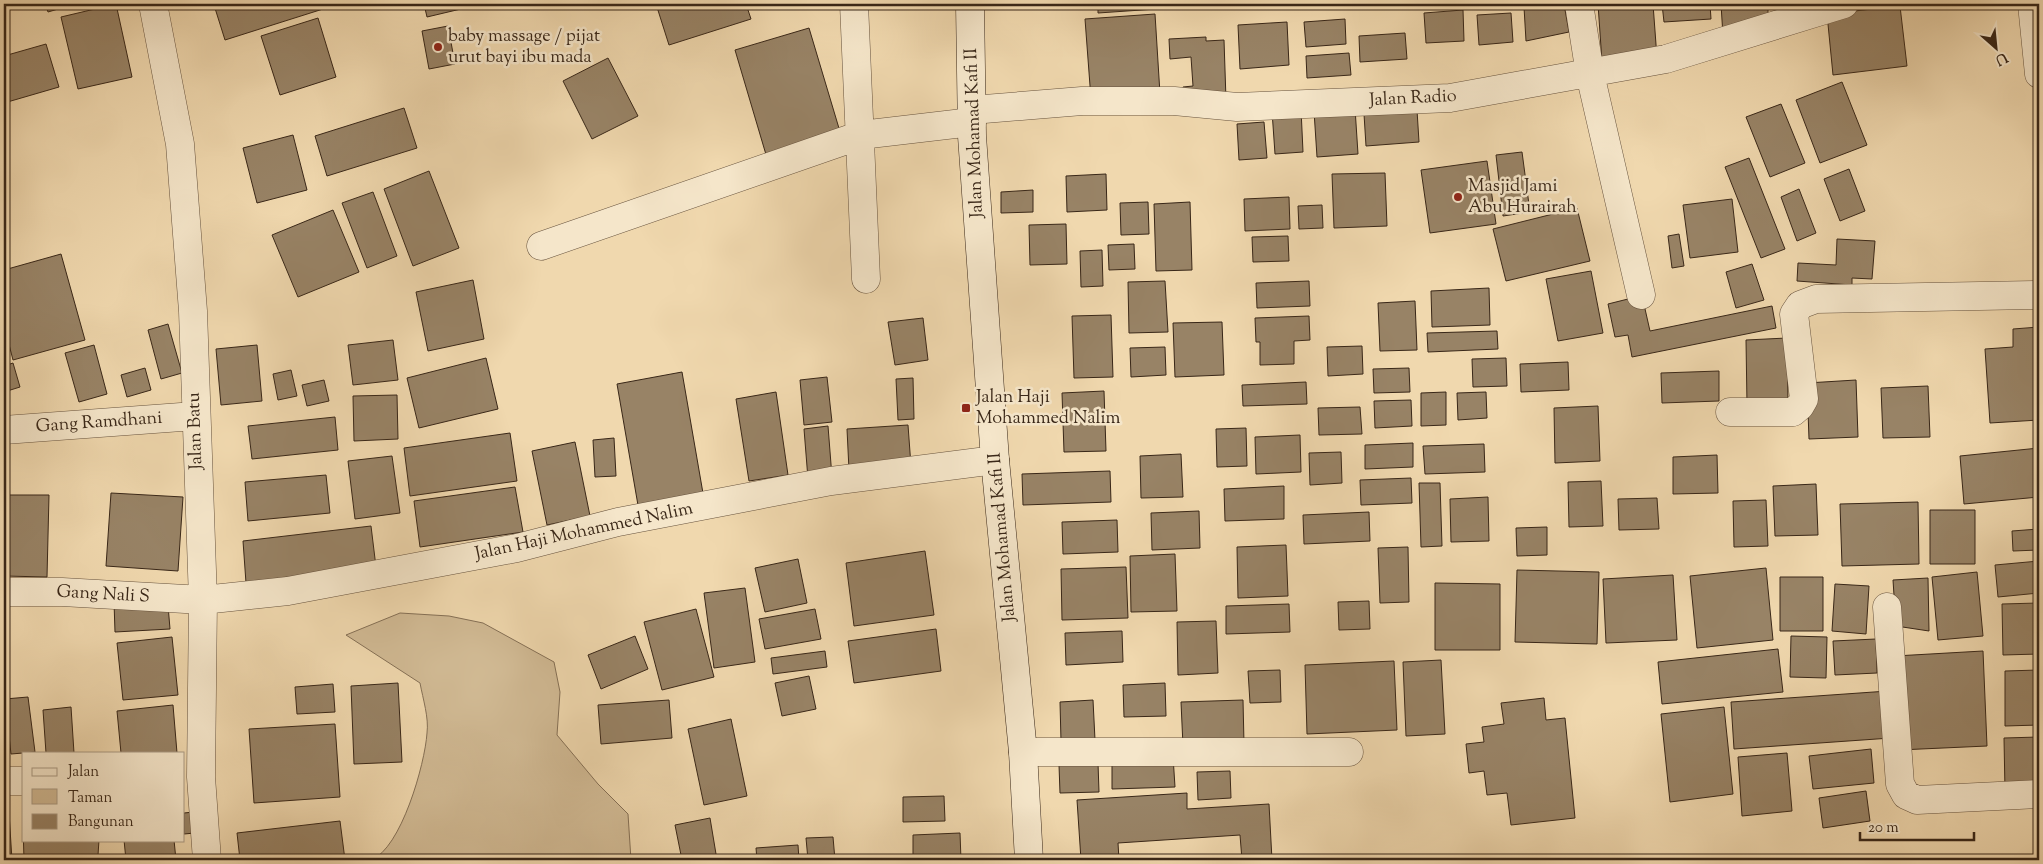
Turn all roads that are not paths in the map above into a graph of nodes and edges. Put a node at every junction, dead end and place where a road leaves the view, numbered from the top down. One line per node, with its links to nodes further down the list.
1 (153, 4): 17 (street, Jalan Batu)
2 (854, 4): 11 (street)
3 (970, 4): 10 (street, Jalan Mohamad Kafi II)
4 (1580, 4): 8 (street)
5 (1844, 4): 7 (street, Jalan Radio)
6 (2032, 4): 9 (street)
7 (1787, 12): 8 (street, Jalan Radio)
8 (1590, 74): 10 (street, Jalan Radio); 14 (street)
9 (2039, 74)
10 (964, 119): 11 (street, Jalan Radio); 19 (street, Jalan Mohamad Kafi II)
11 (861, 135): 12 (street, Jalan Radio); 13 (street)
12 (541, 246)
13 (866, 279)
14 (1641, 295)
15 (2039, 295): 16 (street)
16 (1730, 412)
17 (195, 416): 18 (street, Gang Ramdhani); 21 (street, Jalan Batu)
18 (4, 430)
19 (983, 461): 21 (street, Jalan Haji Mohammed Nalim); 23 (street, Jalan Mohamad Kafi II)
20 (4, 592): 21 (street, Gang Nali S)
21 (203, 600): 25 (street, Jalan Batu)
22 (1887, 607): 26 (street)
23 (1023, 752): 24 (street); 28 (street, Jalan Mohamad Kafi II)
24 (1348, 752)
25 (192, 777): 27 (street, Jalan Batu)
26 (2039, 794)
27 (206, 860)
28 (1029, 860)

